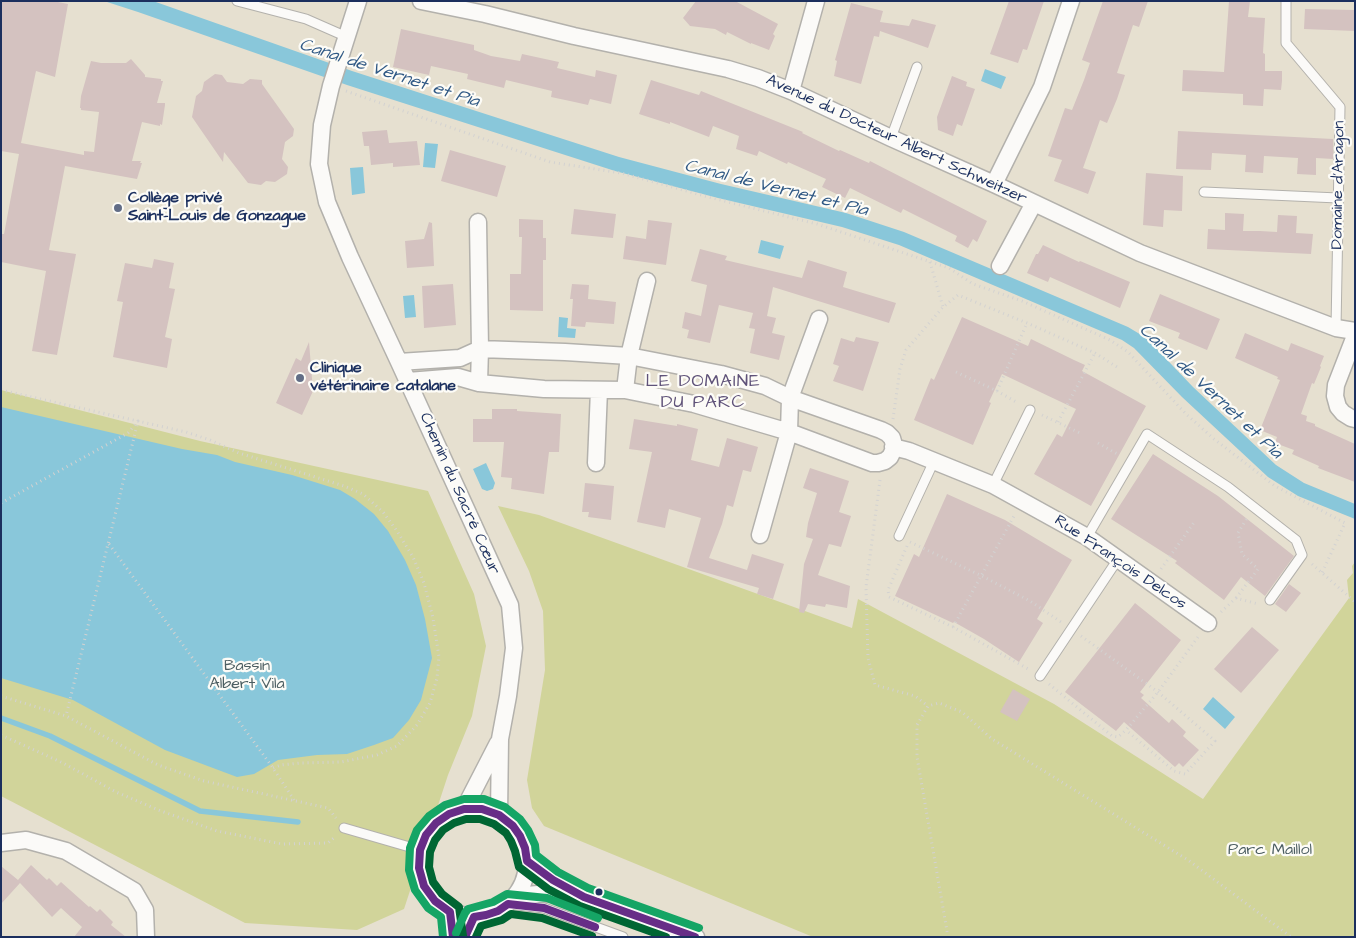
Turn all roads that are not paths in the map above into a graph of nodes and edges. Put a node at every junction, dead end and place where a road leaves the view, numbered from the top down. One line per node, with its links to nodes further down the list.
1 (237, 1): 9 (lane)
2 (358, 1): 9 (street, Chemin du Sacré Cœur)
3 (421, 1): 7 (street, Avenue du Docteur Albert Schweitzer)
4 (816, 1): 11 (street)
5 (1071, 1): 13 (street)
6 (1286, 1): 15 (lane, Domaine d'Aragon)
7 (443, 3): 8 (street, Avenue du Docteur Albert Schweitzer)
8 (483, 7): 11 (street, Avenue du Docteur Albert Schweitzer)
9 (347, 37): 26 (street, Chemin du Sacré Cœur)
10 (917, 67): 12 (lane)
11 (791, 91): 12 (street, Avenue du Docteur Albert Schweitzer)
12 (891, 138): 13 (street, Avenue du Docteur Albert Schweitzer)
13 (994, 184): 16 (street, Avenue du Docteur Albert Schweitzer)
14 (1204, 192): 15 (lane)
15 (1338, 198): 21 (lane, Domaine d'Aragon)
16 (1034, 203): 18 (street); 21 (street, Avenue du Docteur Albert Schweitzer)
17 (478, 222): 24 (street)
18 (1000, 266)
19 (647, 282): 25 (street)
20 (819, 319): 31 (street)
21 (1336, 328): 22 (street, Avenue du Docteur Albert Schweitzer)
22 (1355, 331)
23 (1355, 336): 33 (street)
24 (480, 349): 25 (street, Rue François Delcos); 26 (street, Rue François Delcos); 28 (street)
25 (629, 356): 30 (street); 31 (street, Rue François Delcos)
26 (399, 362): 27 (street, Chemin du Sacré Cœur)
27 (408, 381): 28 (street); 46 (street, Chemin du Sacré Cœur)
28 (479, 383): 29 (street)
29 (599, 390): 30 (street); 37 (street)
30 (625, 390): 34 (street)
31 (790, 398): 34 (street); 35 (street, Rue François Delcos)
32 (1030, 410): 38 (lane)
33 (1355, 419)
34 (789, 432): 35 (street); 39 (street)
35 (892, 442): 36 (street, Rue François Delcos)
36 (934, 461): 38 (street, Rue François Delcos); 40 (lane)
37 (596, 463)
38 (993, 485): 41 (street, Rue François Delcos)
39 (760, 535)
40 (899, 536)
41 (1087, 537): 42 (street, Rue François Delcos); 43 (lane)
42 (1118, 559): 44 (street, Rue François Delcos); 45 (lane)
43 (1270, 600)
44 (1208, 623)
45 (1040, 676)
46 (500, 739): 47 (street, Chemin du Sacré Cœur); 48 (street, Chemin du Sacré Cœur)
47 (464, 809): 48 (street); 51 (street)
48 (499, 815): 52 (street)
49 (344, 828): 51 (lane)
50 (1, 844): 57 (street)
51 (420, 850): 55 (street)
52 (527, 861): 53 (street); 54 (street)
53 (584, 897): 54 (street); 61 (street)
54 (512, 900): 56 (street); 60 (lane)
55 (450, 912): 56 (street); 58 (street)
56 (474, 917): 59 (street)
57 (146, 937)
58 (453, 937)
59 (465, 937)
60 (623, 937)
61 (696, 937)

